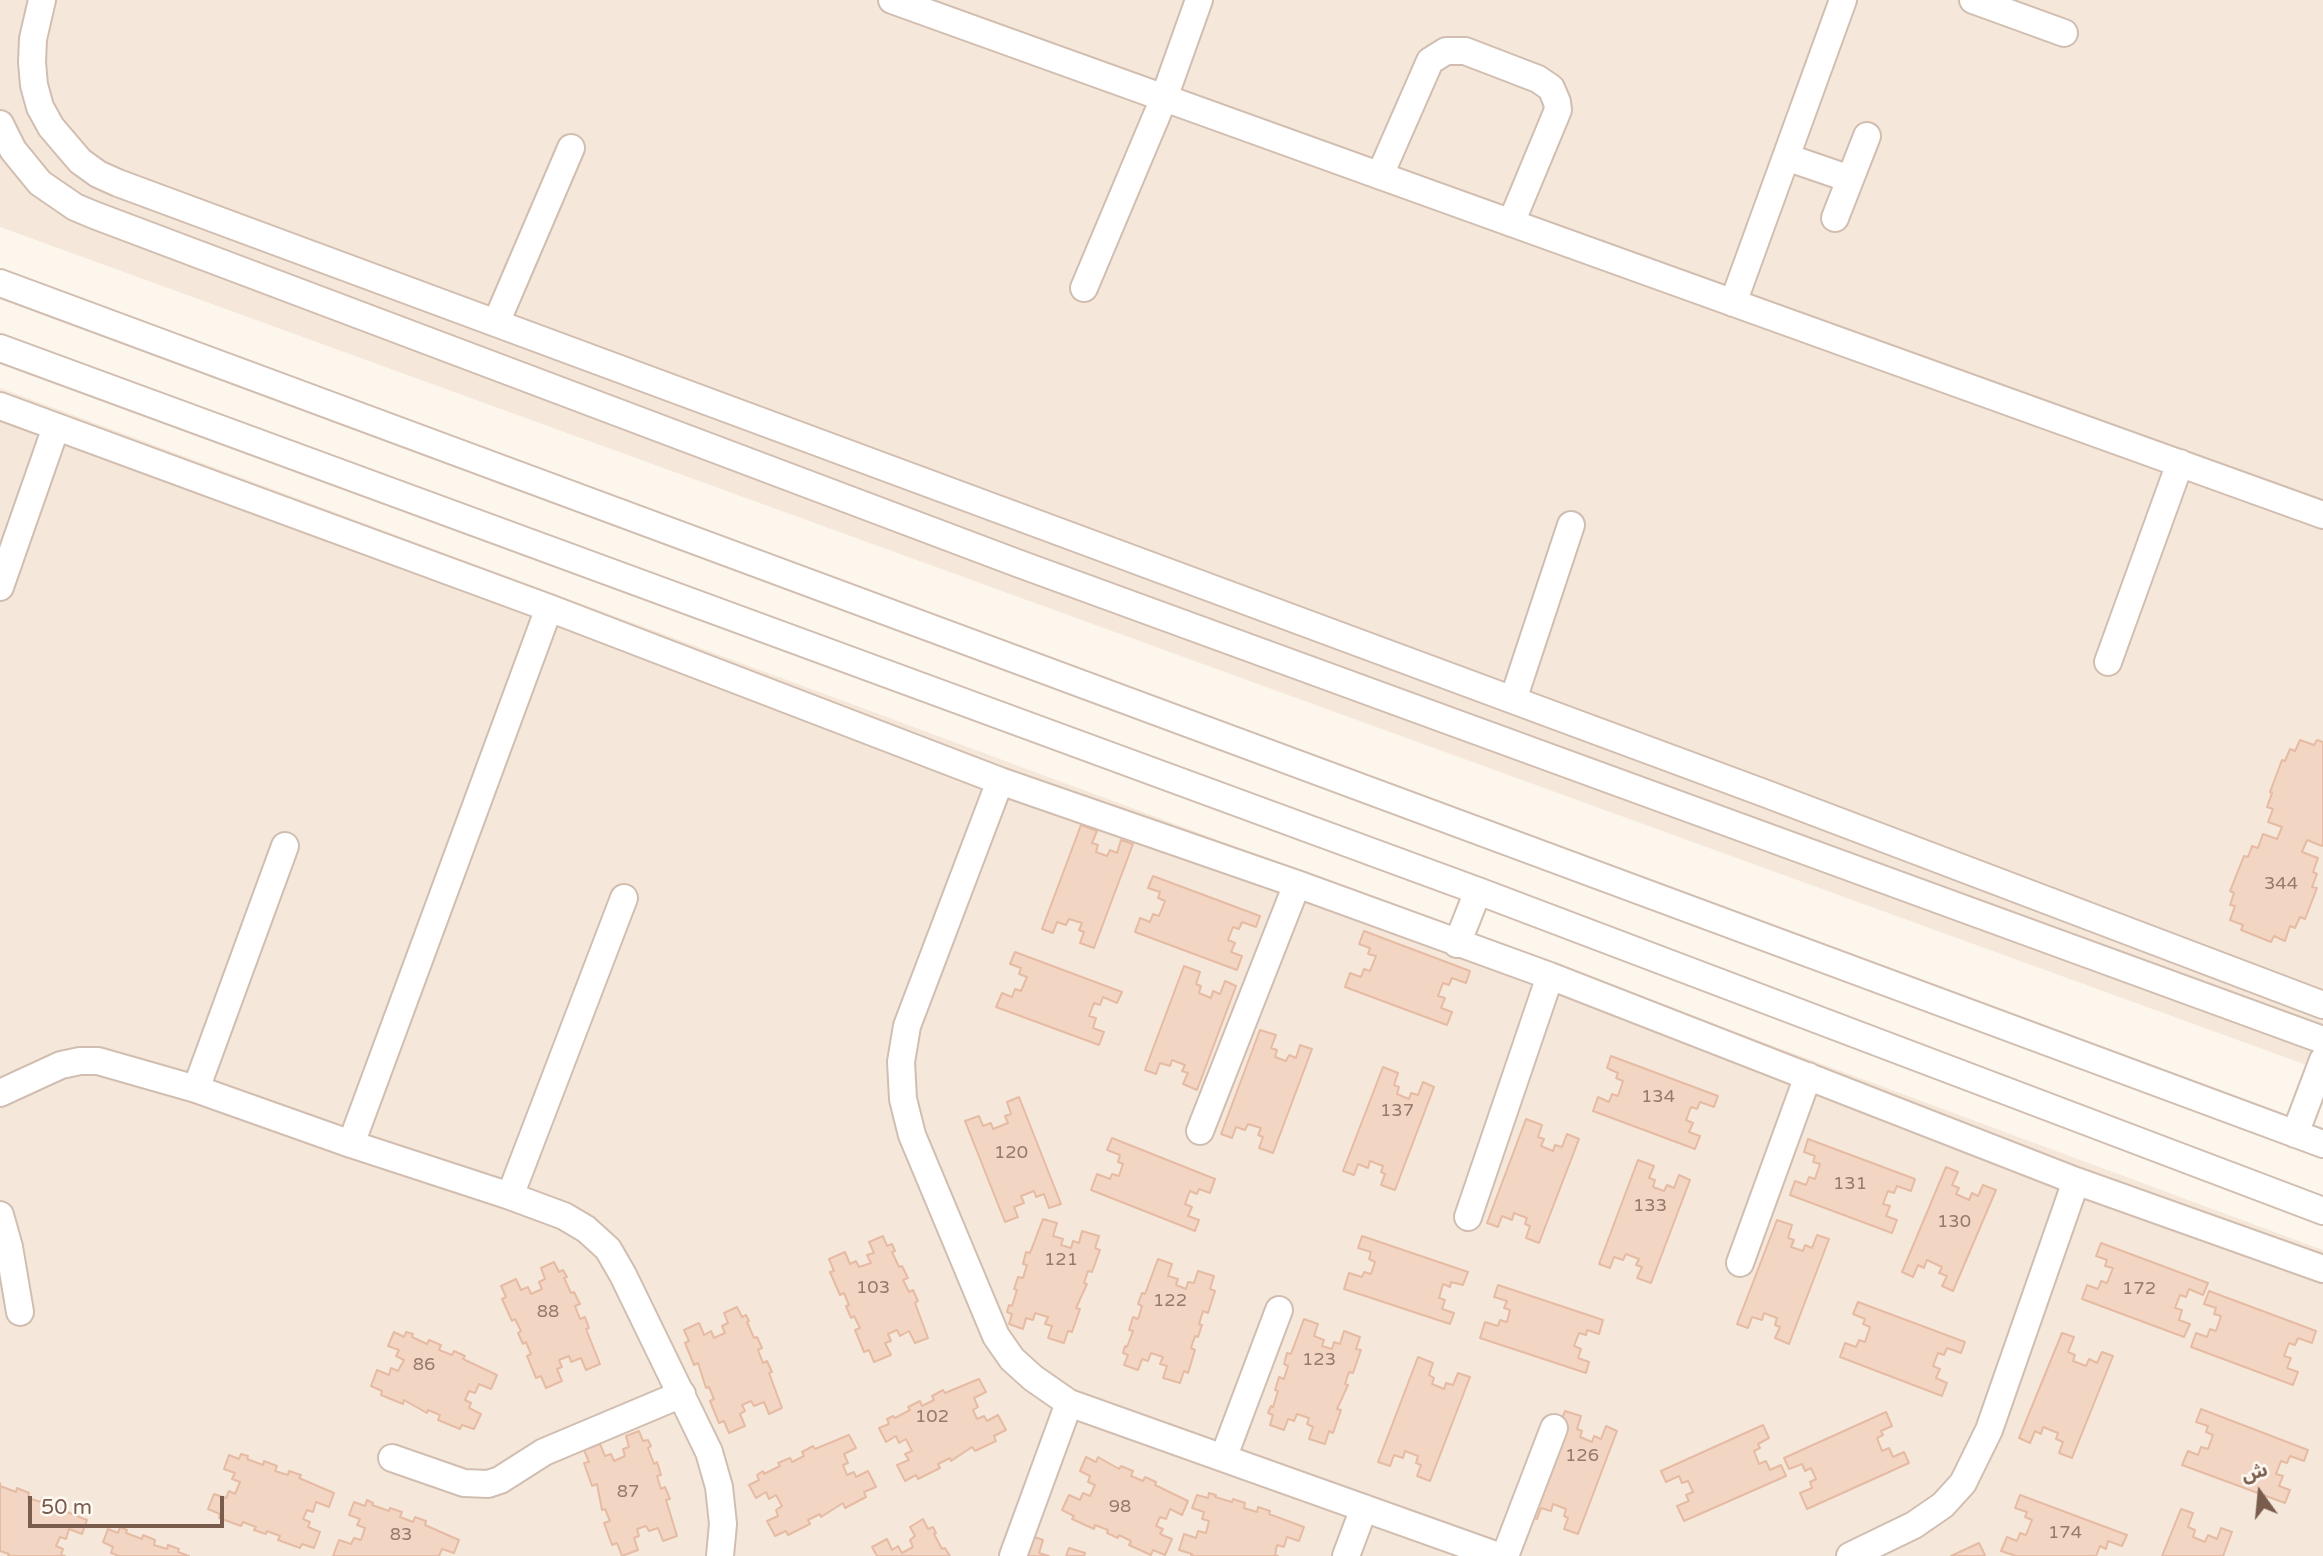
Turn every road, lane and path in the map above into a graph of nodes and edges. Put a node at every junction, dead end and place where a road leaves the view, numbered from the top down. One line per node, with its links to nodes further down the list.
1 (42, 0): 17 (street)
2 (892, 0): 6 (street)
3 (1199, 0): 8 (street)
4 (1843, 0): 12 (street)
5 (1973, 0): 7 (street)
6 (957, 11): 8 (street)
7 (2064, 33)
8 (1164, 98): 13 (street); 20 (street)
9 (0, 124): 18 (street)
10 (1867, 136): 14 (street)
11 (571, 148): 22 (street)
12 (1786, 157): 14 (street); 21 (street)
13 (1380, 176): 16 (street); 16 (street)
14 (1850, 179): 15 (street)
15 (1835, 218)
16 (1511, 223): 21 (street)
17 (238, 228): 18 (street); 22 (street)
18 (226, 265): 30 (street)
19 (0, 282): 49 (street)
20 (1084, 288)
21 (1733, 303): 26 (street)
22 (496, 323): 28 (street)
23 (0, 348): 38 (street)
24 (0, 406): 25 (street)
25 (56, 427): 31 (street); 32 (street)
26 (2180, 463): 27 (street); 33 (street)
27 (2323, 515)
28 (1032, 522): 30 (street); 34 (street)
29 (1571, 525): 34 (street)
30 (1017, 563): 43 (street)
31 (0, 587)
32 (549, 608): 35 (street); 50 (street)
33 (2108, 662)
34 (1513, 700): 42 (street)
35 (1000, 781): 37 (street); 62 (street)
36 (285, 846): 46 (street)
37 (1297, 884): 40 (street); 48 (street)
38 (1478, 891): 40 (street); 54 (street)
39 (624, 898): 53 (street)
40 (1457, 944): 41 (street)
41 (1550, 976): 45 (street); 56 (street)
42 (2323, 1005)
43 (2323, 1040)
44 (2323, 1060): 49 (street)
45 (1808, 1076): 52 (street); 57 (street)
46 (196, 1089): 47 (street); 50 (street)
47 (0, 1093)
48 (1200, 1130)
49 (2295, 1134): 51 (street)
50 (351, 1144): 53 (street)
51 (2323, 1144)
52 (2076, 1181): 58 (street); 72 (street)
53 (510, 1196): 61 (street)
54 (2323, 1211)
55 (0, 1215): 60 (street)
56 (1468, 1217)
57 (1740, 1263)
58 (2323, 1269)
59 (1279, 1310): 64 (street)
60 (20, 1312)
61 (682, 1394): 65 (street); 67 (street)
62 (1069, 1403): 64 (street); 68 (street)
63 (1555, 1428): 71 (street)
64 (1224, 1457): 66 (street)
65 (391, 1458)
66 (1364, 1508): 69 (street); 70 (street)
67 (720, 1556)
68 (1013, 1556)
69 (1346, 1556)
70 (1498, 1556)
71 (1505, 1556)
72 (1850, 1556)

